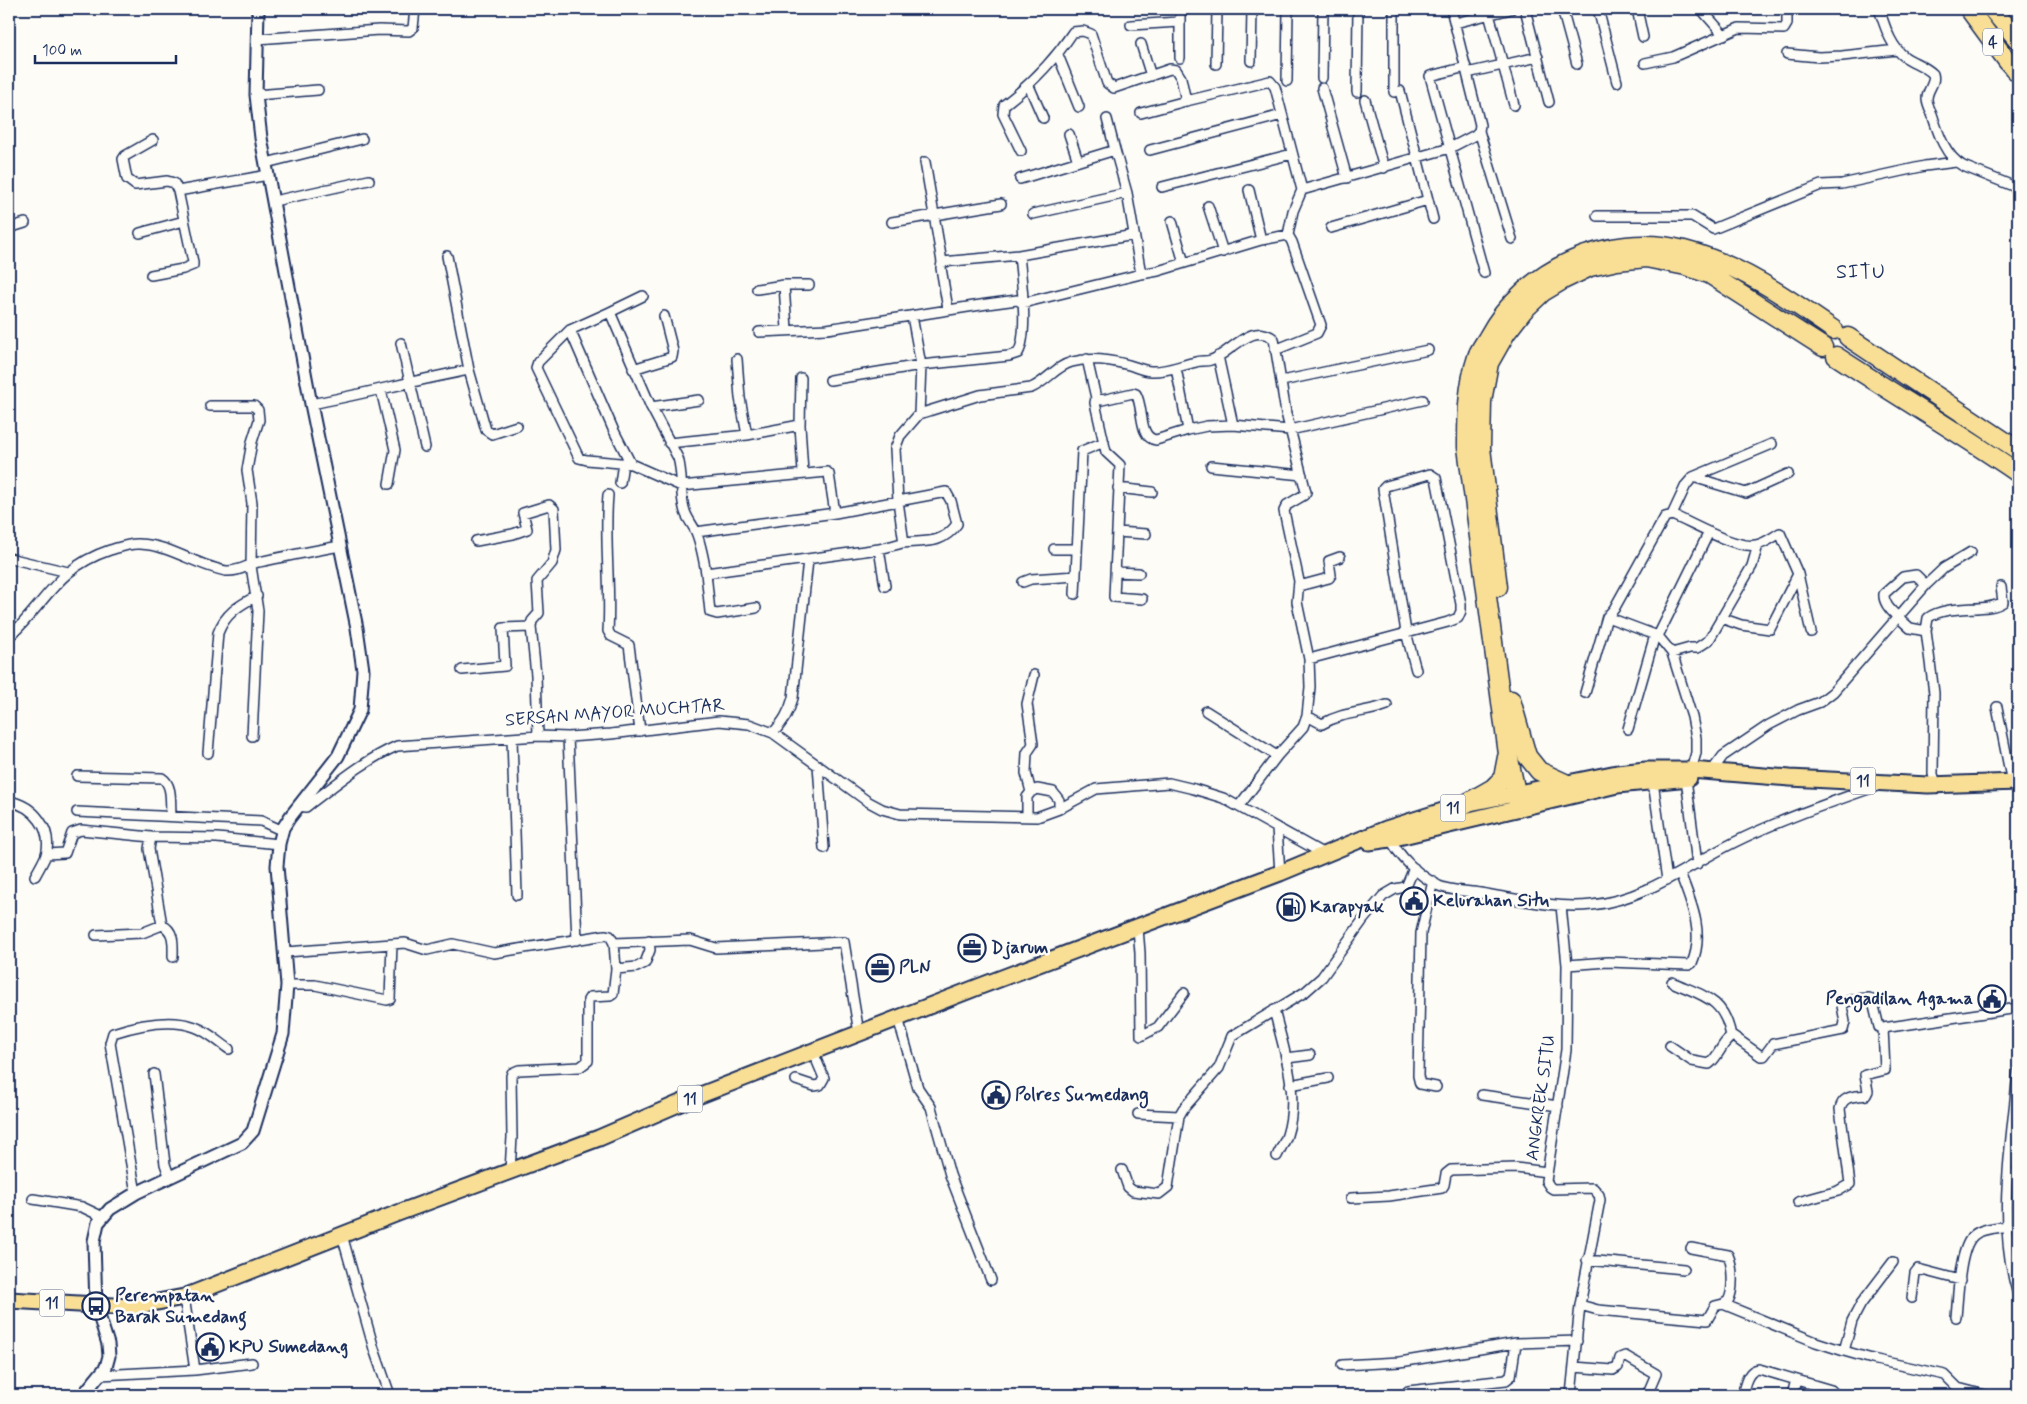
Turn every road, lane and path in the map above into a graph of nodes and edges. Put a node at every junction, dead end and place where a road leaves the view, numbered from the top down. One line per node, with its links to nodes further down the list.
1 (258, 9): 27 (street)
2 (415, 9): 27 (street)
3 (1180, 9): 22 (street)
4 (1217, 9): 37 (street)
5 (1252, 9): 35 (street)
6 (1288, 9): 44 (street)
7 (1322, 9): 43 (street)
8 (1358, 9): 49 (street)
9 (1394, 9): 69 (street)
10 (1450, 9): 23 (street)
11 (1511, 9): 21 (street)
12 (1525, 9): 33 (street)
13 (1562, 9): 38 (street)
14 (1598, 9): 45 (street)
15 (1637, 9): 26 (street)
16 (1701, 9): 25 (street)
17 (1787, 9): 25 (street)
18 (1879, 9): 30 (street)
19 (1969, 9): 41 (highway, 4)
20 (1992, 9): 28 (highway, 4)
21 (1489, 14): 23 (street); 39 (street)
22 (1179, 22): 24 (street); 34 (street)
23 (1455, 23): 40 (street)
24 (1131, 24)
25 (1724, 35): 36 (street)
26 (1643, 37)
27 (257, 39): 50 (street)
28 (2018, 40)
29 (1141, 44): 42 (street)
30 (1898, 50): 31 (street); 72 (street)
31 (1787, 54)
32 (1058, 55): 42 (street); 46 (street); 55 (street)
33 (1538, 57): 39 (street); 53 (street)
34 (1180, 58)
35 (1252, 61)
36 (1645, 63)
37 (1216, 64)
38 (1577, 64)
39 (1503, 65): 40 (street); 54 (street)
40 (1466, 70): 60 (street); 64 (street)
41 (2018, 73)
42 (1151, 76): 52 (street)
43 (1322, 78)
44 (1287, 81)
45 (1617, 82)
46 (1029, 86): 58 (street); 67 (street)
47 (1322, 88): 76 (street)
48 (318, 90): 50 (street)
49 (1357, 92)
50 (256, 95): 73 (street)
51 (1365, 100): 74 (street)
52 (1186, 101): 56 (street); 57 (street)
53 (1549, 102)
54 (1514, 105)
55 (1079, 107)
56 (1141, 113)
57 (1282, 115): 66 (street); 68 (street)
58 (1044, 118)
59 (1107, 119): 65 (street)
60 (1479, 131): 64 (street); 102 (street)
61 (1069, 134): 70 (street)
62 (362, 139): 73 (street)
63 (153, 140): 83 (street)
64 (1448, 148): 69 (street); 109 (street)
65 (1115, 150): 70 (street); 84 (street)
66 (1150, 150)
67 (1021, 151)
68 (1292, 154): 79 (street); 82 (street)
69 (1417, 158): 74 (street); 85 (street)
70 (1078, 161): 77 (street)
71 (925, 162): 90 (street)
72 (1956, 162): 80 (street); 91 (street)
73 (266, 163): 75 (street)
74 (1384, 168): 76 (street)
75 (268, 175): 83 (street); 86 (street)
76 (1347, 178): 82 (street)
77 (1020, 179)
78 (369, 180): 86 (street)
79 (1162, 187)
80 (2018, 188)
81 (1249, 190): 103 (street)
82 (1302, 190): 101 (street)
83 (178, 191): 93 (street)
84 (1126, 193): 89 (street); 100 (street)
85 (1428, 200): 92 (street); 98 (street)
86 (274, 201): 142 (street)
87 (1001, 204): 90 (street)
88 (1208, 206): 104 (street)
89 (1033, 214)
90 (933, 215): 95 (street); 107 (street)
91 (1597, 216)
92 (1433, 219)
93 (184, 221): 99 (street); 111 (street)
94 (1172, 221): 108 (street)
95 (892, 222)
96 (25, 223): 97 (street)
97 (9, 228)
98 (1331, 228)
99 (140, 232)
100 (1134, 235): 105 (street); 110 (street)
101 (1288, 235): 103 (street); 125 (street)
102 (1512, 239)
103 (1261, 240): 104 (street)
104 (1223, 252): 108 (street)
105 (1019, 255): 107 (street); 116 (street)
106 (447, 256): 133 (street)
107 (942, 262): 117 (street)
108 (1184, 263): 110 (street)
109 (1484, 273)
110 (1141, 274): 116 (street)
111 (151, 276)
112 (784, 285): 113 (street); 114 (street); 121 (street)
113 (809, 285)
114 (757, 290)
115 (644, 296): 118 (street)
116 (1023, 303): 117 (street); 130 (street)
117 (948, 309): 120 (street)
118 (610, 312): 122 (street); 132 (street)
119 (664, 316): 132 (street)
120 (912, 316): 121 (street); 130 (street)
121 (787, 329): 123 (street)
122 (570, 330): 157 (street); 157 (street)
123 (759, 332)
124 (401, 343): 136 (street)
125 (1275, 350): 127 (street); 137 (street)
126 (1428, 350): 137 (street)
127 (1218, 356): 131 (street); 147 (street)
128 (736, 359): 151 (street)
129 (1087, 359): 131 (street); 139 (street); 145 (street)
130 (921, 365): 135 (street); 145 (street)
131 (1176, 368): 149 (street)
132 (633, 369): 144 (street)
133 (469, 370): 136 (street); 148 (street)
134 (801, 378): 146 (street)
135 (830, 380)
136 (410, 381): 138 (street); 155 (street)
137 (1282, 381): 150 (street)
138 (381, 390): 142 (street); 165 (street)
139 (1096, 398): 149 (street); 152 (street)
140 (700, 400): 144 (street)
141 (1423, 400): 150 (street)
142 (311, 404): 180 (street)
143 (210, 406): 188 (street)
144 (650, 407): 153 (street)
145 (919, 414): 170 (street)
146 (800, 425): 151 (street); 159 (street)
147 (1233, 425): 149 (street); 150 (street)
148 (517, 426)
149 (1188, 430)
150 (1290, 430): 162 (street)
151 (747, 435): 153 (street)
152 (1104, 442): 167 (street); 183 (street)
153 (669, 443): 166 (street)
154 (1772, 444): 163 (street)
155 (425, 447)
156 (2018, 450): 232 (highway)
157 (627, 464): 164 (street); 166 (street)
158 (1211, 466): 162 (street)
159 (803, 473): 166 (street); 171 (street)
160 (2018, 473): 219 (highway)
161 (1788, 474): 163 (street)
162 (1302, 475): 198 (street)
163 (1693, 478): 172 (street)
164 (620, 479)
165 (389, 484)
166 (681, 486): 173 (street)
167 (1118, 488): 168 (street); 174 (street)
168 (1152, 492)
169 (608, 495): 225 (street)
170 (898, 501): 171 (street); 178 (street); 178 (street)
171 (835, 513): 173 (street)
172 (1672, 515): 175 (street); 204 (street)
173 (696, 532): 192 (street)
174 (1117, 532): 176 (street); 190 (street)
175 (1709, 532): 179 (street); 211 (street)
176 (1146, 534)
177 (476, 541): 207 (street)
178 (904, 543): 181 (street)
179 (1758, 545): 193 (street); 206 (street)
180 (340, 546): 188 (street); 247 (street)
181 (879, 549): 187 (street); 197 (street)
182 (1054, 549): 183 (street)
183 (1077, 549): 194 (street)
184 (1971, 552): 196 (street)
185 (1340, 557): 198 (street)
186 (9, 558): 189 (street)
187 (808, 560): 192 (street); 226 (street)
188 (251, 566): 189 (street); 201 (street)
189 (68, 572): 212 (street)
190 (1115, 572): 191 (street); 202 (street)
191 (1138, 572)
192 (706, 573): 203 (street)
193 (1798, 574): 206 (street); 210 (street)
194 (1076, 576): 195 (street); 200 (street)
195 (1023, 582)
196 (1926, 585): 205 (street); 205 (street)
197 (885, 586)
198 (1299, 586): 214 (street)
199 (2001, 587): 208 (street)
200 (1075, 594)
201 (257, 596): 227 (street); 231 (street)
202 (1142, 598)
203 (756, 608)
204 (1608, 617): 211 (street); 218 (street)
205 (1898, 617): 208 (street); 235 (street)
206 (1721, 618): 213 (street)
207 (531, 627): 215 (street); 228 (street)
208 (1926, 631): 242 (street)
209 (1406, 632): 209 (street); 214 (street); 216 (street)
210 (1811, 632)
211 (1657, 636): 213 (street); 224 (street)
212 (9, 637)
213 (1672, 653): 236 (street)
214 (1309, 659): 223 (street)
215 (462, 670)
216 (1416, 670)
217 (1034, 675): 243 (street)
218 (1585, 693)
219 (1511, 700): 240 (highway); 244 (highway)
220 (1387, 705): 223 (street)
221 (1997, 707): 239 (street)
222 (1206, 711): 233 (street)
223 (1307, 716): 233 (street)
224 (1628, 729)
225 (640, 731): 226 (street, SERSAN MAYOR MUCHTAR); 229 (street, SERSAN MAYOR MUCHTAR)
226 (773, 733): 234 (street, SERSAN MAYOR MUCHTAR)
227 (252, 736)
228 (538, 736): 229 (street, SERSAN MAYOR MUCHTAR); 230 (street, SERSAN MAYOR MUCHTAR)
229 (568, 737): 273 (street)
230 (512, 738): 247 (street, SERSAN MAYOR MUCHTAR); 268 (street)
231 (208, 753)
232 (1508, 754): 244 (highway); 246 (highway)
233 (1277, 756): 248 (street)
234 (818, 765): 252 (street, SERSAN MAYOR MUCHTAR); 258 (street)
235 (1710, 772): 236 (highway, 11); 241 (highway, 11)
236 (1689, 775): 238 (highway, 11); 240 (highway, 11); 261 (street)
237 (78, 776): 251 (street)
238 (1653, 782): 244 (highway, 11); 266 (street)
239 (2015, 782): 242 (highway, 11)
240 (1564, 783): 244 (highway, 11)
241 (1886, 783): 242 (highway, 11); 261 (street)
242 (1936, 784)
243 (1031, 792): 249 (street); 252 (street)
244 (1521, 799): 246 (highway, 11); 255 (highway, 11)
245 (9, 801): 259 (street)
246 (1466, 804): 255 (highway, 11)
247 (298, 806): 254 (street)
248 (1239, 806): 249 (street, SERSAN MAYOR MUCHTAR); 253 (street, SERSAN MAYOR MUCHTAR)
249 (1059, 809): 252 (street, SERSAN MAYOR MUCHTAR)
250 (77, 812): 251 (street)
251 (171, 815): 254 (street)
252 (1027, 816)
253 (1277, 828): 260 (street, SERSAN MAYOR MUCHTAR); 263 (street)
254 (283, 831): 257 (street)
255 (1388, 834): 260 (highway, 11); 262 (street)
256 (151, 837): 257 (street); 259 (street); 270 (street)
257 (280, 844): 277 (street)
258 (824, 848)
259 (46, 854): 265 (street)
260 (1324, 854): 263 (highway, 11)
261 (1697, 864): 264 (street)
262 (1414, 868): 267 (street); 285 (street)
263 (1280, 873): 271 (highway, 11)
264 (1680, 873): 266 (street); 279 (street)
265 (35, 876)
266 (1667, 880): 269 (street)
267 (1433, 881): 269 (street); 300 (street)
268 (517, 895)
269 (1561, 906): 279 (street, ANGKREK SITU)
270 (162, 925): 272 (street); 278 (street)
271 (1138, 928): 283 (street); 286 (highway, 11)
272 (96, 935)
273 (577, 940): 275 (street); 276 (street)
274 (649, 941): 275 (street); 280 (street); 288 (street)
275 (614, 943): 280 (street)
276 (392, 944): 277 (street); 282 (street)
277 (286, 952): 282 (street)
278 (174, 957)
279 (1567, 966): 302 (street, ANGKREK SITU)
280 (616, 969): 307 (street)
281 (1672, 982): 289 (street)
282 (287, 985): 311 (street)
283 (1184, 994)
284 (2018, 1008): 287 (street)
285 (1274, 1010): 294 (street); 304 (street)
286 (898, 1018): 288 (highway, 11); 324 (street)
287 (1883, 1028): 289 (street); 315 (street)
288 (859, 1033): 292 (highway, 11)
289 (1731, 1036): 290 (street)
290 (1670, 1046)
291 (228, 1049): 312 (street)
292 (813, 1052): 298 (street); 307 (highway, 11)
293 (1310, 1055): 294 (street)
294 (1287, 1058): 299 (street)
295 (2018, 1072): 310 (street)
296 (154, 1074): 311 (street)
297 (1328, 1078): 299 (street)
298 (796, 1080)
299 (1290, 1085): 305 (street)
300 (1436, 1087)
301 (1482, 1095): 302 (street)
302 (1558, 1106): 308 (street, ANGKREK SITU)
303 (1138, 1114): 304 (street)
304 (1179, 1116): 306 (street)
305 (1277, 1156)
306 (1122, 1170)
307 (510, 1171): 318 (highway, 11)
308 (1547, 1172): 313 (street); 320 (street, ANGKREK SITU)
309 (2018, 1174): 310 (street)
310 (2008, 1175): 317 (street)
311 (170, 1178): 312 (street)
312 (136, 1193): 316 (street)
313 (1350, 1198)
314 (33, 1199): 316 (street)
315 (1798, 1202)
316 (103, 1217): 332 (street)
317 (2008, 1226): 323 (street); 325 (street)
318 (342, 1235): 327 (highway, 11); 345 (street)
319 (1692, 1248): 330 (street)
320 (1587, 1260): 322 (street); 331 (street, ANGKREK SITU)
321 (1893, 1262): 336 (street)
322 (1684, 1269)
323 (2015, 1270): 326 (street)
324 (991, 1280)
325 (1960, 1280): 328 (street); 333 (street)
326 (2018, 1295)
327 (184, 1296): 332 (highway, 11); 340 (street)
328 (1912, 1298)
329 (9, 1300): 332 (highway, 11)
330 (1723, 1304): 331 (street); 336 (street)
331 (1580, 1305): 334 (street, ANGKREK SITU)
332 (96, 1306): 341 (street)
333 (1956, 1317)
334 (1577, 1340): 335 (street); 339 (street, ANGKREK SITU)
335 (1516, 1342): 338 (street); 343 (street)
336 (1844, 1351): 351 (street)
337 (252, 1363): 340 (street)
338 (1342, 1365)
339 (1574, 1367): 346 (street, ANGKREK SITU); 347 (street)
340 (195, 1370): 341 (street)
341 (100, 1375): 344 (street)
342 (1796, 1380): 348 (street); 349 (street); 350 (street)
343 (1408, 1391)
344 (83, 1395)
345 (390, 1395)
346 (1571, 1395)
347 (1647, 1395)
348 (1742, 1395)
349 (1792, 1395)
350 (1836, 1395)
351 (1985, 1395)

